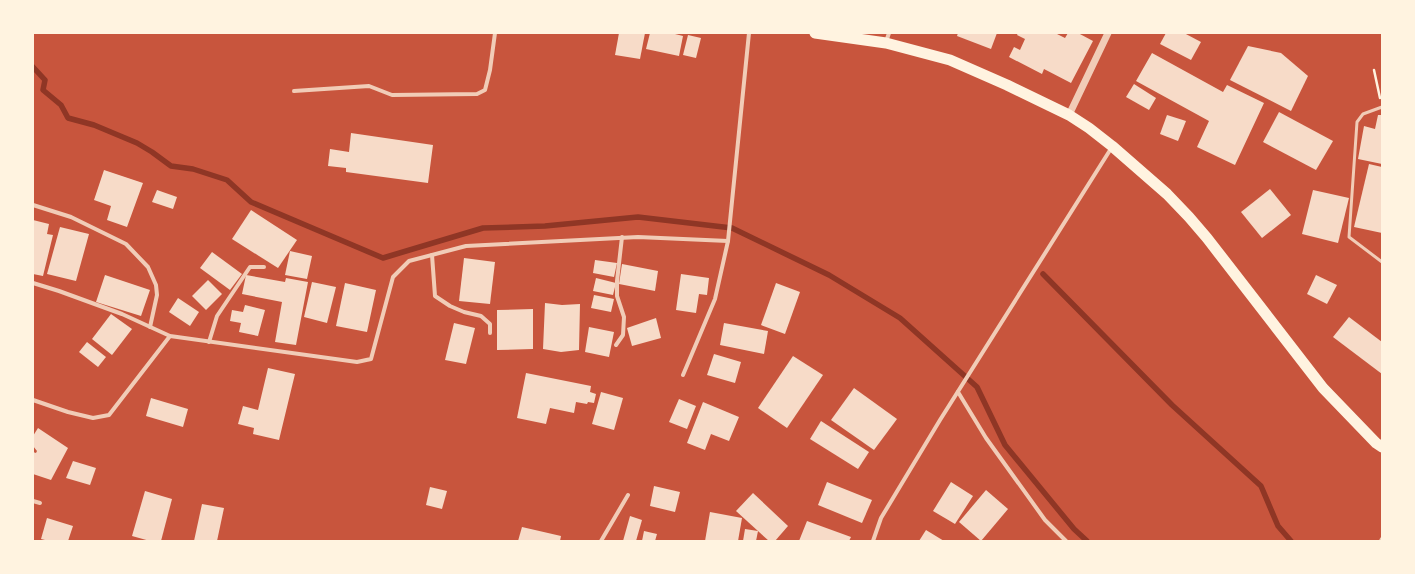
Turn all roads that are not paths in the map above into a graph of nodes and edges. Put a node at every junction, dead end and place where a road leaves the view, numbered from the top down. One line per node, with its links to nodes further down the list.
1 (495, 33): 6 (street)
2 (749, 33): 12 (street)
3 (815, 33): 5 (highway)
4 (1108, 33): 8 (street)
5 (888, 38): 8 (highway)
6 (294, 91)
7 (1382, 107): 14 (lane)
8 (1069, 115): 9 (highway)
9 (1112, 146): 23 (street); 25 (highway)
10 (33, 205): 17 (street)
11 (622, 238): 12 (street); 13 (street); 21 (street)
12 (728, 241): 22 (street)
13 (432, 255): 18 (street); 20 (street)
14 (1382, 262)
15 (264, 267): 20 (street)
16 (33, 283): 17 (street)
17 (150, 327): 19 (street)
18 (490, 333)
19 (170, 336): 20 (street); 24 (street)
20 (209, 342)
21 (616, 345)
22 (683, 375)
23 (958, 392): 30 (street); 31 (street)
24 (33, 400)
25 (1382, 447)
26 (628, 495): 29 (street)
27 (33, 501): 28 (street)
28 (40, 503)
29 (601, 541)
30 (872, 541)
31 (1066, 541)

